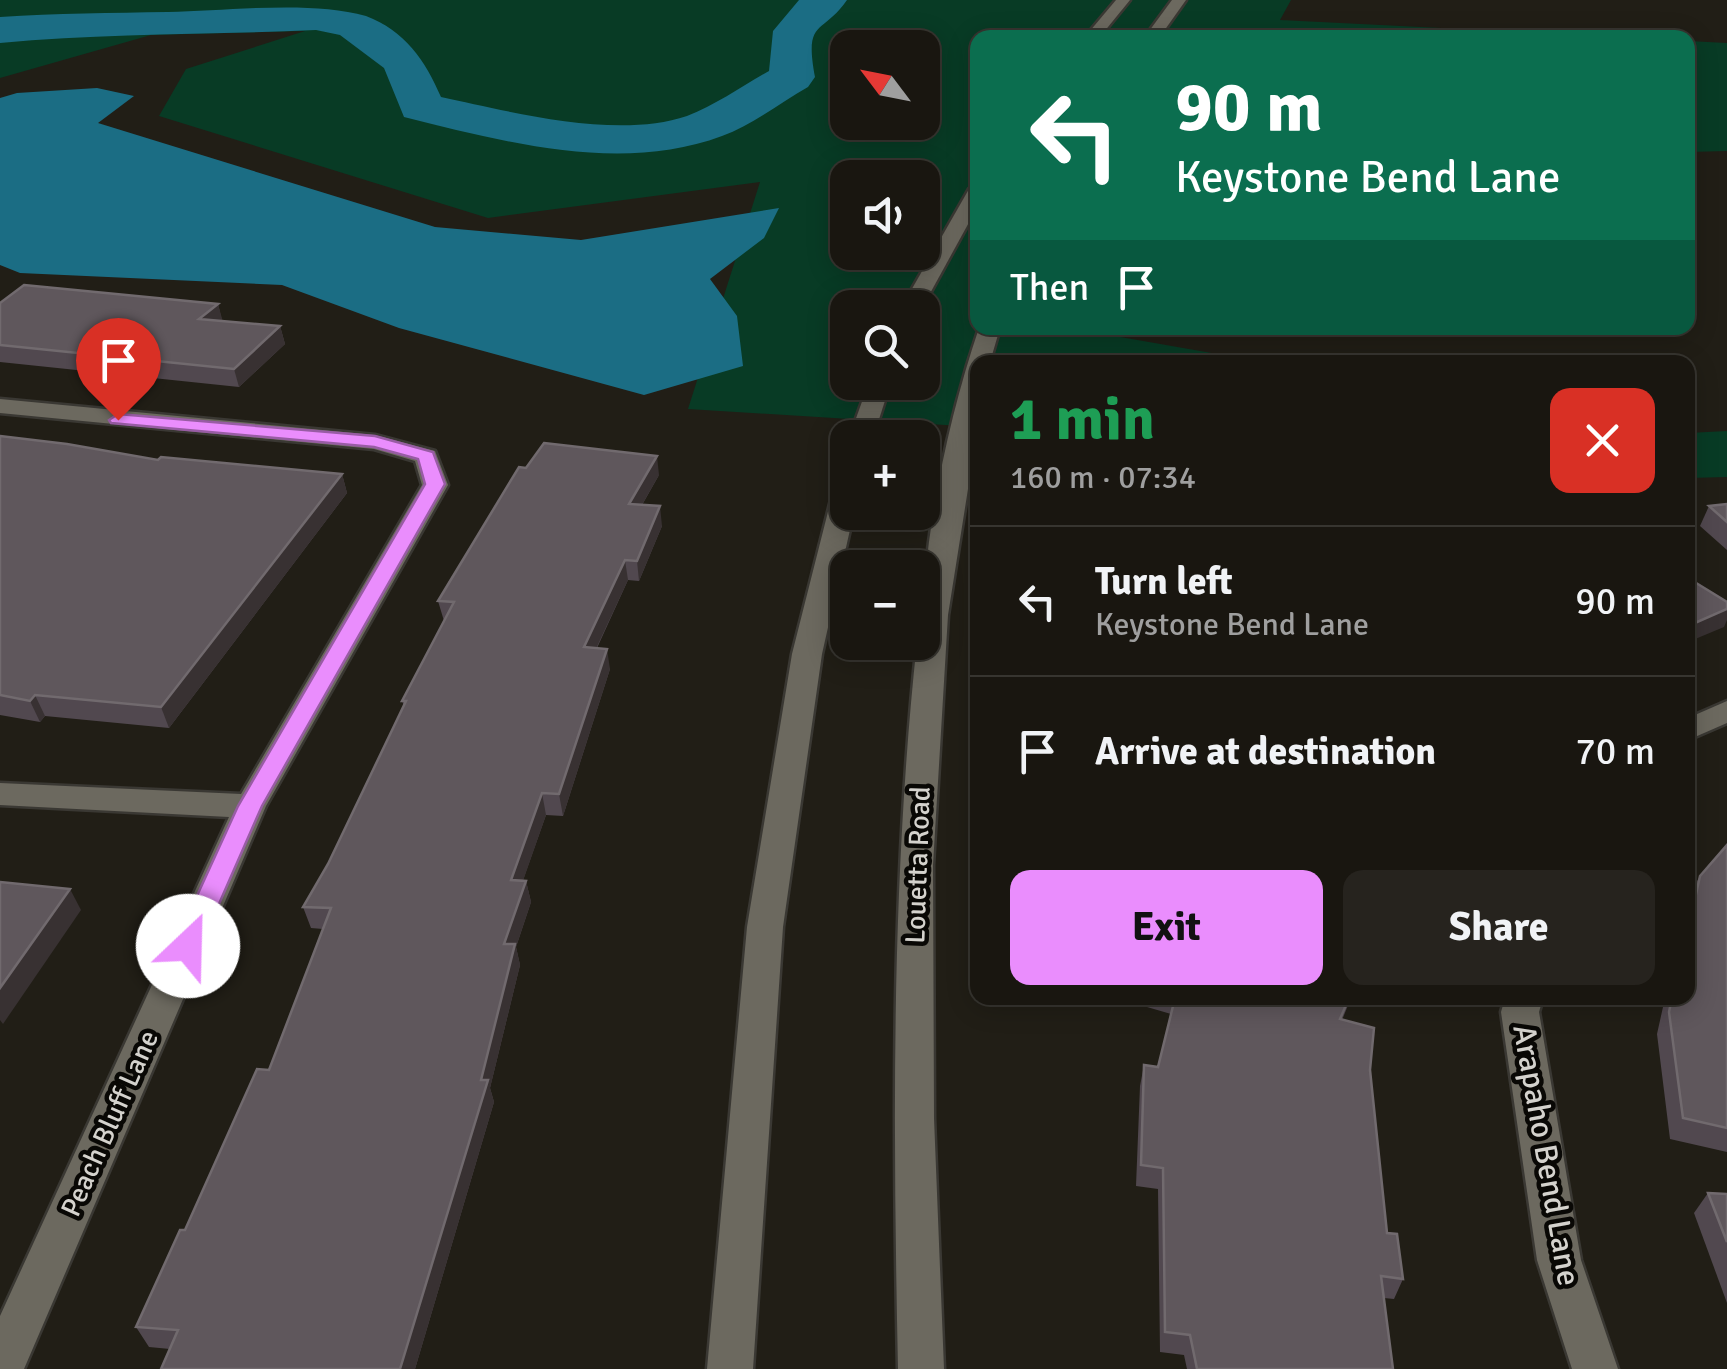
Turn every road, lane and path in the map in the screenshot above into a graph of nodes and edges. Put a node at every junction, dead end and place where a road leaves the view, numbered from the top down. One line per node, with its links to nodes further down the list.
1 (1123, 0): 3 (main road)
2 (1179, 0): 4 (main road)
3 (1099, 30)
4 (1157, 30)
5 (970, 204): 6 (main road)
6 (922, 290)
7 (970, 397): 17 (main road, Louetta Road)
8 (0, 406): 13 (main road, Peach Bluff Lane)
9 (837, 530): 16 (main road)
10 (1727, 712): 11 (main road)
11 (1695, 727)
12 (0, 794): 13 (main road)
13 (250, 806): 15 (main road, Peach Bluff Lane)
14 (1522, 1005): 18 (main road, Arapaho Bend Lane)
15 (0, 1369)
16 (730, 1369)
17 (921, 1369)
18 (1595, 1369)

